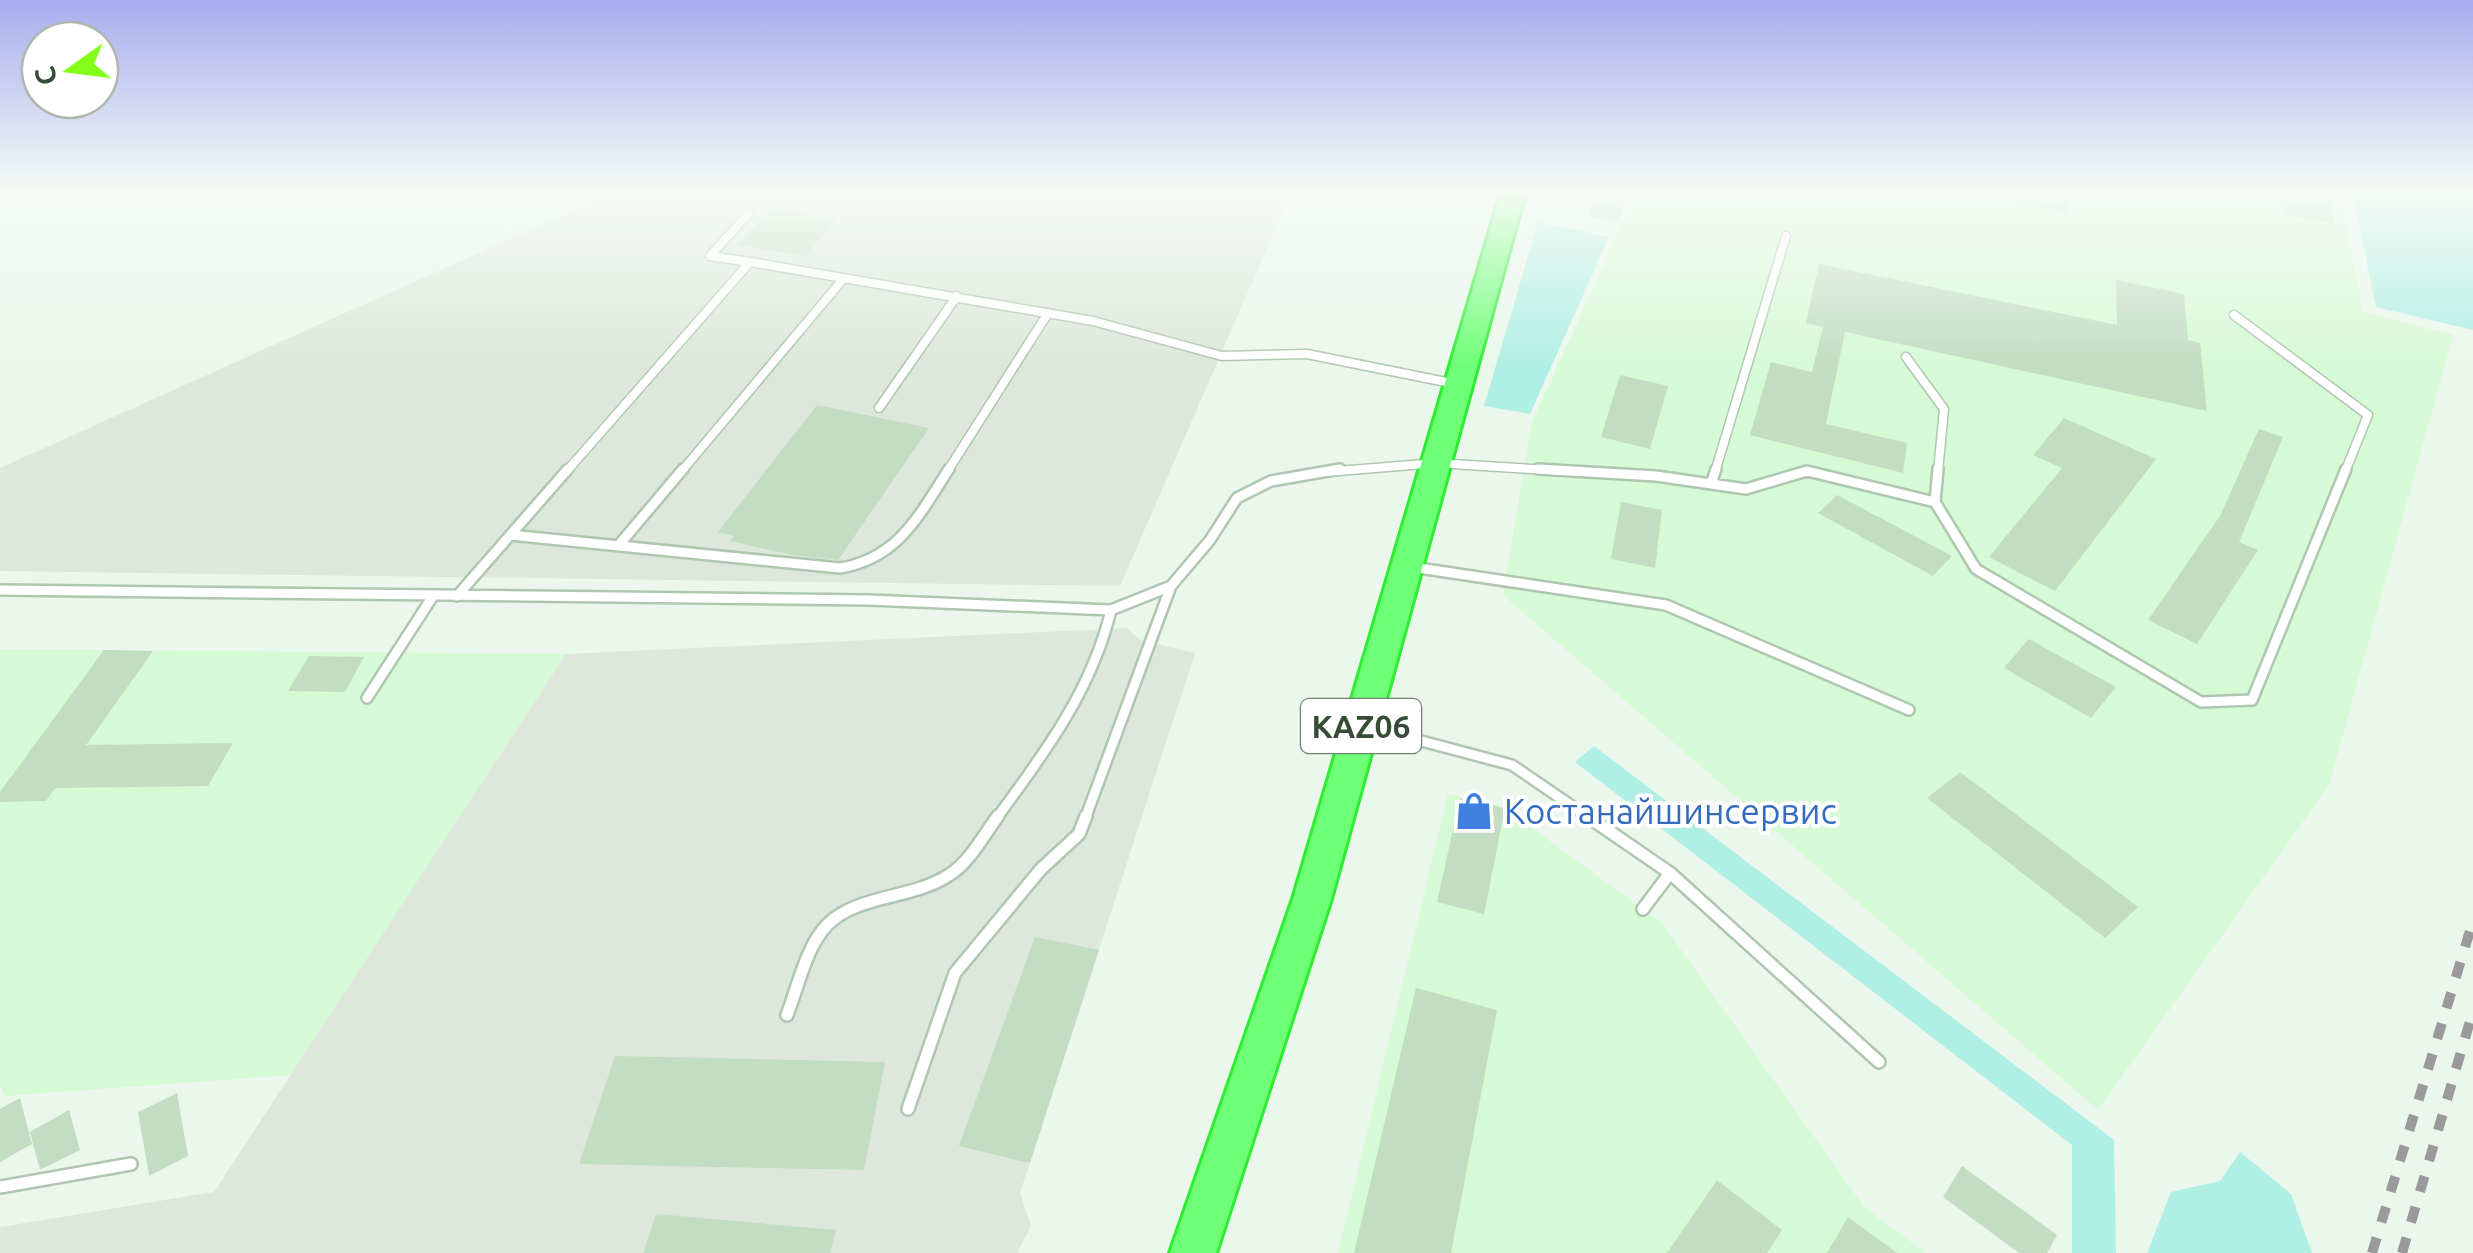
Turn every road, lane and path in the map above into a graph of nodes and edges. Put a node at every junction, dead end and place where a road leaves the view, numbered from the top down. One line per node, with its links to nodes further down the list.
1 (714, 251): 4 (lane)
2 (1496, 251): 10 (highway, KАZ06)
3 (1781, 251): 13 (lane)
4 (750, 262): 5 (lane); 15 (lane)
5 (844, 278): 6 (lane); 16 (lane)
6 (957, 296): 7 (lane); 11 (lane)
7 (1048, 313): 10 (lane); 16 (lane)
8 (2234, 315): 14 (lane)
9 (1906, 356): 14 (lane)
10 (1458, 385): 12 (highway, KАZ06)
11 (879, 408)
12 (1436, 463): 13 (lane); 17 (highway, KАZ06); 18 (lane)
13 (1712, 484): 14 (lane)
14 (1935, 502)
15 (510, 535): 16 (lane); 21 (lane)
16 (618, 546)
17 (1409, 567): 24 (lane); 25 (highway, KАZ06)
18 (1171, 586): 22 (lane); 30 (lane)
19 (0, 590): 20 (lane)
20 (433, 596): 21 (lane); 23 (lane)
21 (457, 596): 22 (lane)
22 (1111, 610): 28 (lane)
23 (367, 698)
24 (1909, 710)
25 (1362, 725): 26 (lane); 33 (highway, KАZ06)
26 (1670, 872): 27 (lane); 29 (lane)
27 (1643, 909)
28 (787, 1015)
29 (1879, 1062)
30 (908, 1109)
31 (131, 1164): 32 (lane)
32 (0, 1186)
33 (1193, 1253)

